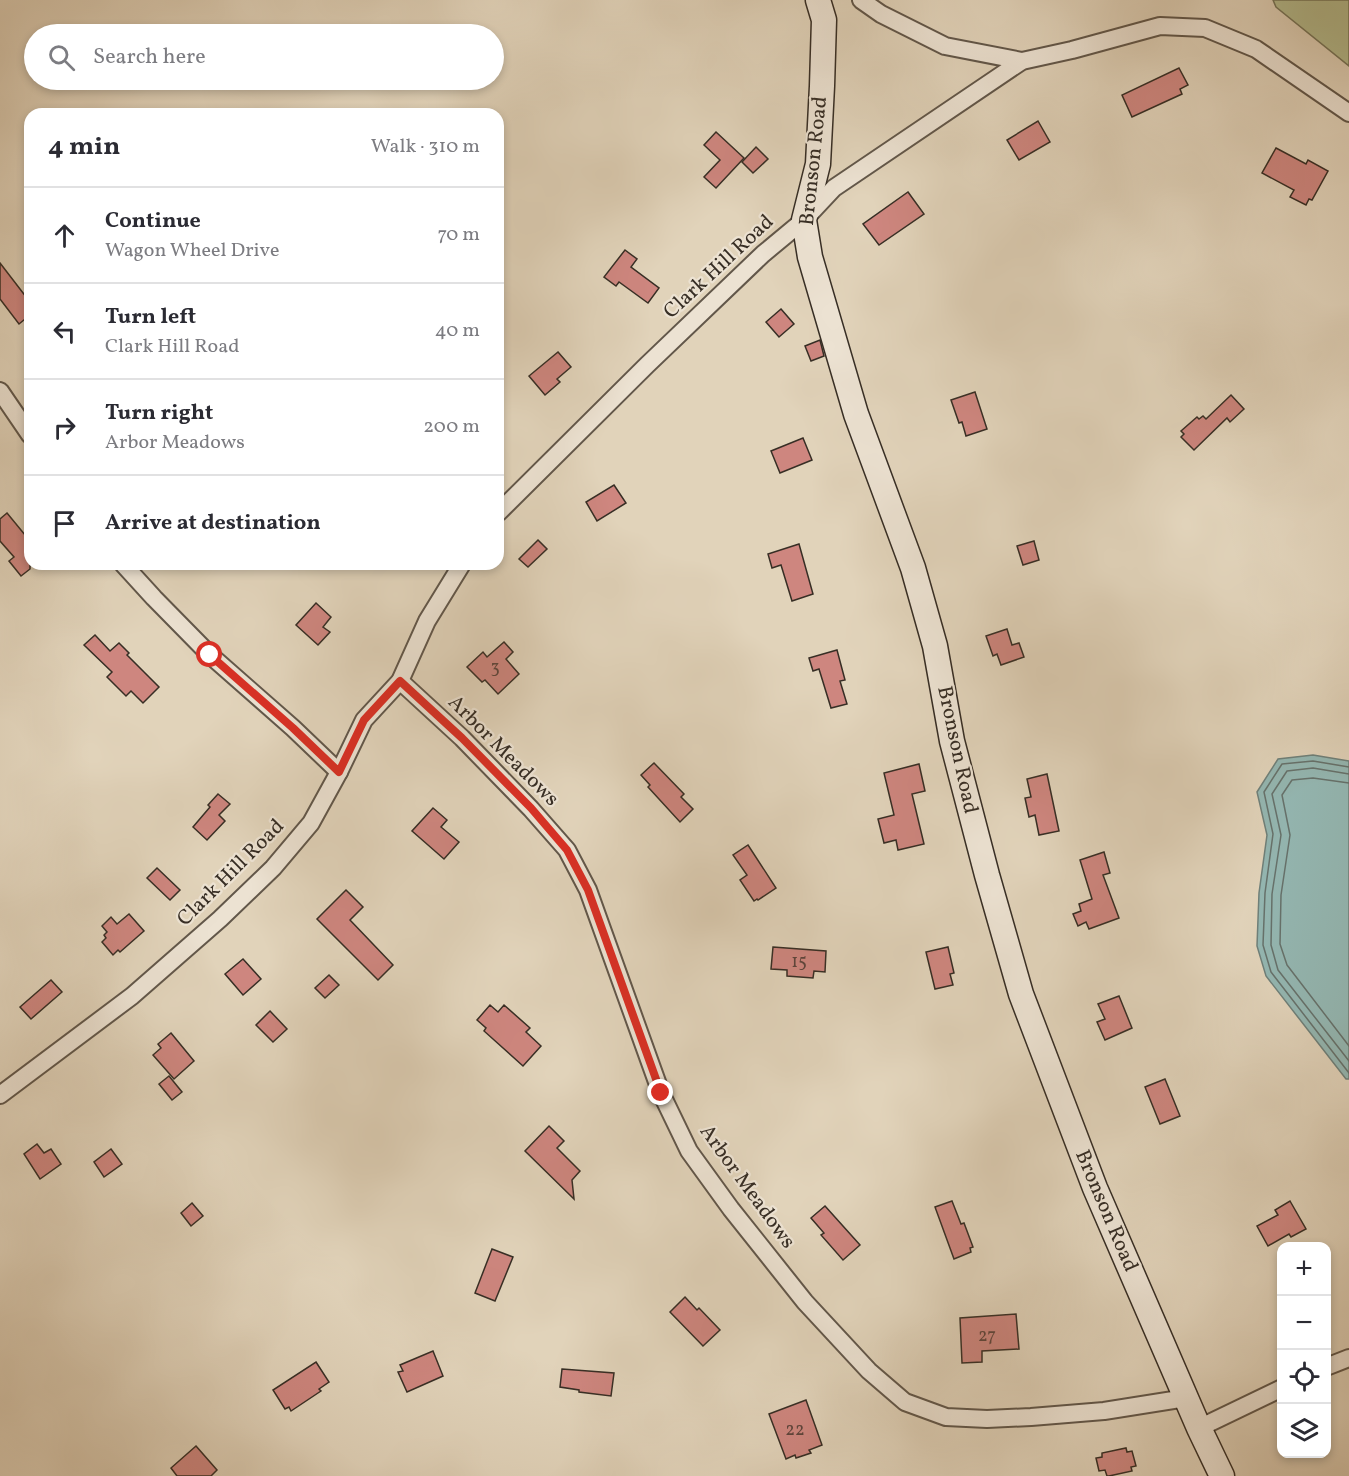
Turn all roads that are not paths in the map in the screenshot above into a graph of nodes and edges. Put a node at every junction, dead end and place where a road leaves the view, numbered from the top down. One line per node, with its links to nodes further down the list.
1 (818, 0): 5 (street, Bronson Road)
2 (861, 0): 3 (street)
3 (1022, 61): 4 (street); 5 (street, Clark Hill Road)
4 (1349, 113)
5 (804, 220): 8 (street, Clark Hill Road); 17 (street, Bronson Road)
6 (0, 391): 7 (street)
7 (24, 426)
8 (504, 507)
9 (128, 570): 12 (street)
10 (458, 570): 11 (street, Clark Hill Road)
11 (400, 681): 12 (street, Clark Hill Road); 17 (street, Arbor Meadows)
12 (339, 772): 13 (street, Clark Hill Road)
13 (0, 1095)
14 (1349, 1358): 15 (street)
15 (1331, 1365)
16 (1277, 1390): 18 (street)
17 (1186, 1398): 18 (street, Bronson Road)
18 (1199, 1428): 19 (street, Bronson Road)
19 (1222, 1476)

